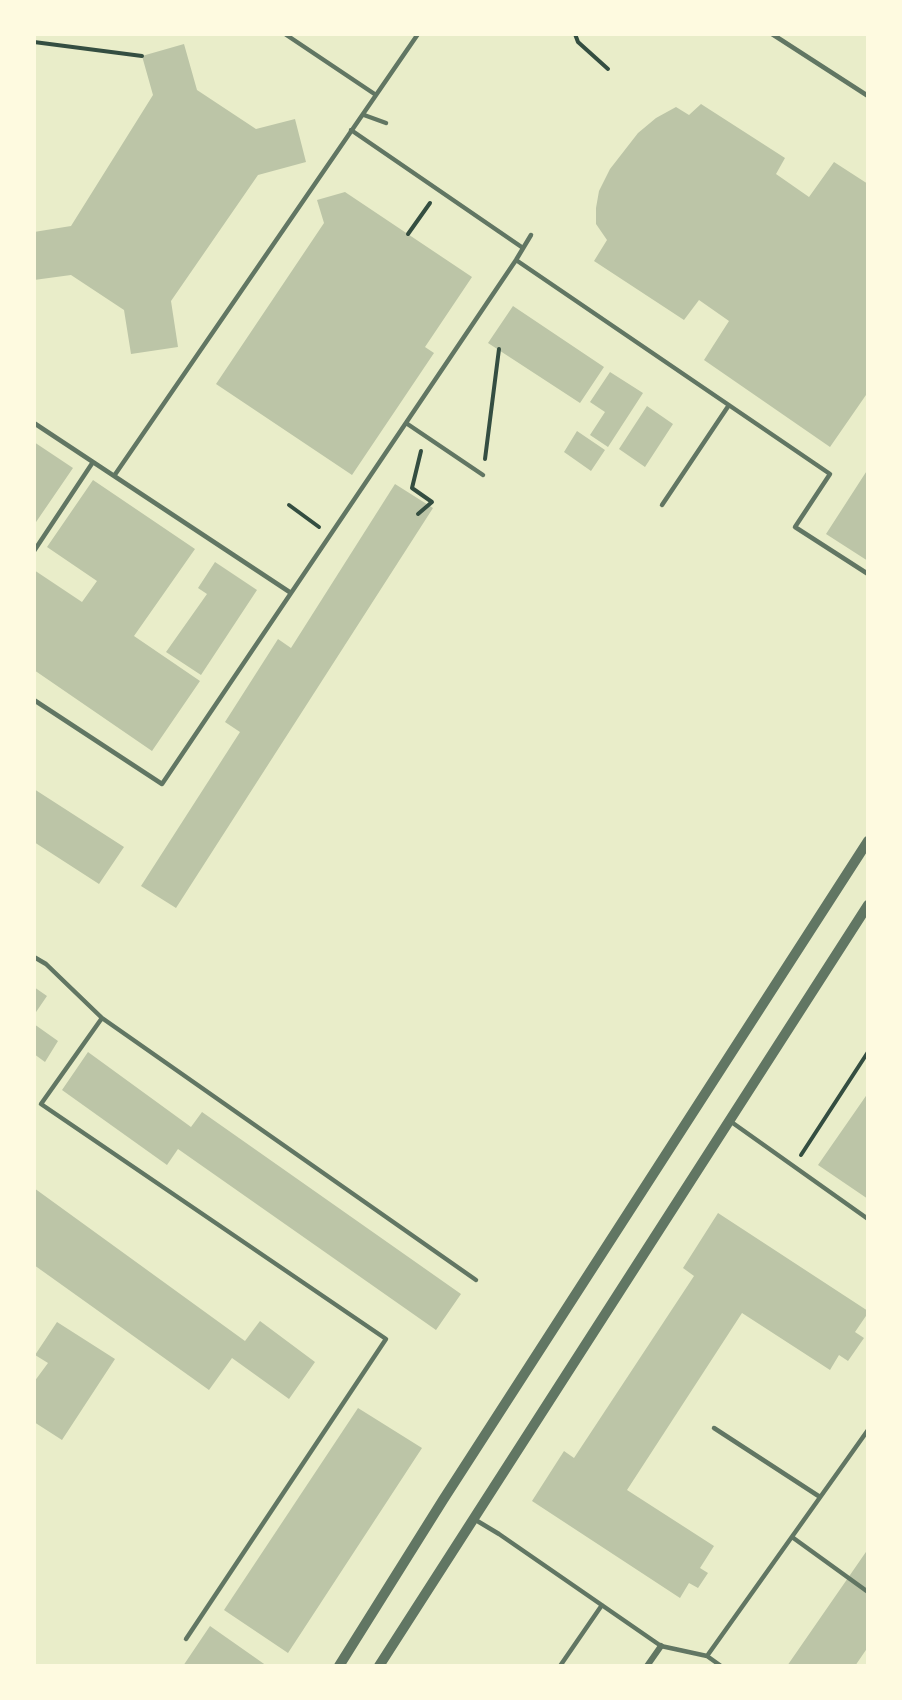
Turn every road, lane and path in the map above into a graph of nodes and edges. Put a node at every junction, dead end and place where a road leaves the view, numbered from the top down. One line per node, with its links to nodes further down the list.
1 (285, 34): 8 (lane)
2 (418, 34): 8 (lane)
3 (575, 34): 7 (path)
4 (772, 34): 9 (lane)
5 (34, 42): 6 (path)
6 (142, 56)
7 (608, 69)
8 (376, 95): 10 (lane)
9 (867, 96)
10 (363, 115): 11 (lane); 12 (lane)
11 (386, 123)
12 (351, 130): 13 (lane); 25 (lane)
13 (439, 190): 14 (path); 16 (lane)
14 (408, 234)
15 (531, 235): 16 (lane)
16 (524, 248): 17 (lane)
17 (516, 260): 19 (lane); 21 (lane)
18 (499, 350): 24 (path)
19 (729, 405): 27 (lane); 31 (lane)
20 (34, 423): 23 (lane)
21 (406, 423): 22 (lane); 29 (lane)
22 (426, 436): 24 (lane); 28 (path)
23 (93, 462): 25 (lane); 30 (lane)
24 (483, 475)
25 (114, 476): 32 (lane)
26 (289, 505): 29 (path)
27 (663, 505)
28 (418, 514)
29 (330, 535): 32 (lane)
30 (34, 551)
31 (867, 574)
32 (291, 593): 33 (lane)
33 (34, 699)
34 (867, 841): 53 (street)
35 (867, 905): 39 (street)
36 (34, 957): 37 (lane)
37 (102, 1018): 42 (lane); 50 (lane)
38 (867, 1052): 40 (path)
39 (730, 1121): 40 (lane); 46 (street)
40 (794, 1166): 41 (lane)
41 (867, 1218)
42 (476, 1280)
43 (714, 1428): 45 (lane)
44 (867, 1430): 45 (lane)
45 (820, 1497): 47 (lane)
46 (474, 1519): 49 (lane); 54 (street)
47 (792, 1537): 48 (lane); 52 (lane)
48 (867, 1592)
49 (602, 1605): 51 (lane); 55 (lane)
50 (186, 1639)
51 (661, 1646): 52 (lane); 56 (street)
52 (708, 1656): 57 (lane)
53 (339, 1665)
54 (380, 1665)
55 (560, 1665)
56 (647, 1665)
57 (721, 1665)

